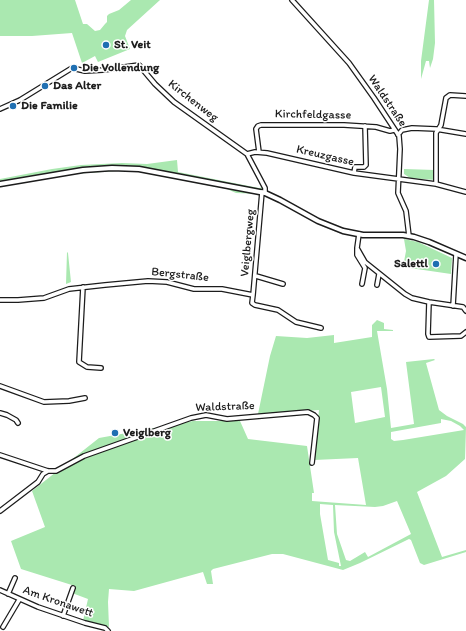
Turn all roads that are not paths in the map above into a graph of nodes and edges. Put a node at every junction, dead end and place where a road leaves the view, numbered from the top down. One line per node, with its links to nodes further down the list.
1 (292, 0): 5 (street, Waldstraße)
2 (466, 96): 6 (street)
3 (0, 109): 10 (street, Kirchenweg)
4 (365, 126): 5 (street, Kirchfeldgasse); 9 (street, Kirchfeldgasse); 11 (street)
5 (394, 130): 8 (street, Waldstraße)
6 (438, 130): 7 (street); 8 (street); 14 (street)
7 (466, 134)
8 (398, 135): 12 (street, Waldstraße)
9 (258, 152): 10 (street, Kreuzgasse); 11 (street, Kreuzgasse)
10 (247, 154): 15 (street, Kirchenweg)
11 (354, 173): 12 (street, Kreuzgasse)
12 (398, 179): 14 (street, Kreuzgasse); 18 (street, Waldstraße)
13 (0, 184): 15 (main road)
14 (436, 184): 16 (street, Kreuzgasse)
15 (264, 192): 17 (main road); 23 (street, Veiglbergweg)
16 (466, 192)
17 (359, 234): 18 (main road); 19 (street)
18 (409, 236): 20 (main road)
19 (357, 248): 22 (street); 25 (street)
20 (456, 254): 21 (main road); 31 (street)
21 (466, 258)
22 (379, 274): 26 (street); 30 (street)
23 (256, 276): 24 (street); 28 (street, Veiglbergweg)
24 (283, 284)
25 (362, 284)
26 (377, 285)
27 (83, 288): 28 (street, Bergstraße); 29 (street, Bergstraße); 35 (street)
28 (253, 295): 33 (street)
29 (0, 300)
30 (429, 302): 31 (street); 34 (street)
31 (453, 306): 32 (street)
32 (465, 309)
33 (321, 328)
34 (466, 332)
35 (101, 368)
36 (0, 386): 37 (street)
37 (85, 398)
38 (0, 413): 39 (street)
39 (18, 423)
40 (0, 455): 42 (street)
41 (312, 463): 42 (street, Waldstraße)
42 (48, 471): 43 (street)
43 (0, 511)
44 (15, 578): 47 (street)
45 (73, 588): 49 (street)
46 (0, 590): 47 (street, Am Kronawett)
47 (8, 594): 48 (street, Am Kronawett)
48 (19, 600): 49 (street, Am Kronawett); 50 (street)
49 (63, 616): 51 (street, Am Kronawett)
50 (3, 627)
51 (108, 631)

